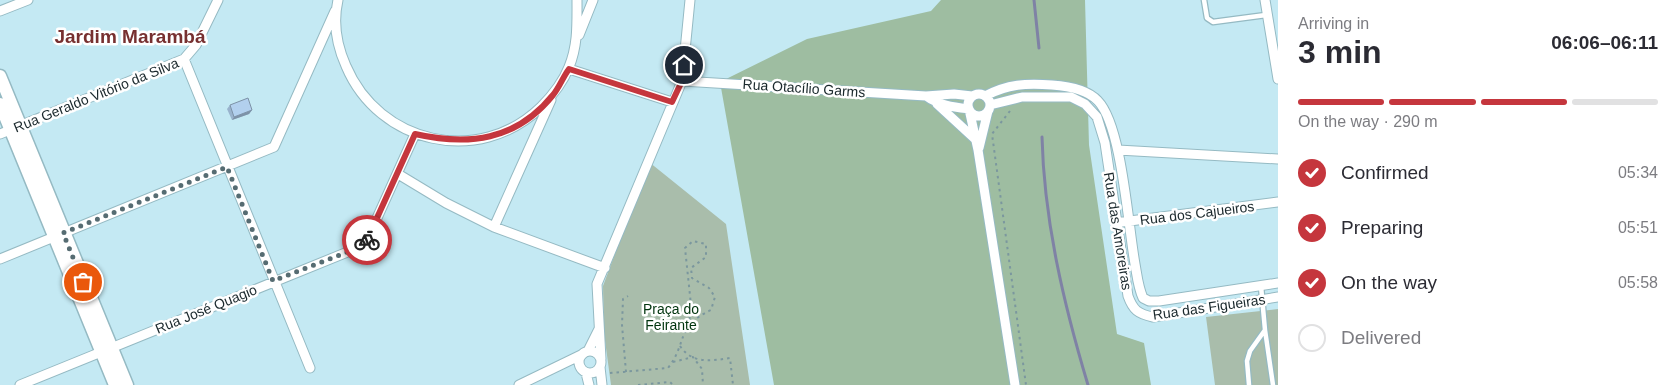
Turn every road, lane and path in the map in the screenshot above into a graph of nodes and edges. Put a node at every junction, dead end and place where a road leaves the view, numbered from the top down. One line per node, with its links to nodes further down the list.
1 (28, 0): 9 (street)
2 (218, 0): 13 (street, Rua Geraldo Vitório da Silva)
3 (338, 0): 10 (street)
4 (577, 0): 12 (street)
5 (593, 0): 12 (street)
6 (690, 0): 17 (street)
7 (1204, 0): 11 (lane)
8 (1265, 0): 11 (street)
9 (0, 11)
10 (336, 11): 28 (street); 33 (street)
11 (1266, 15): 16 (street)
12 (578, 38): 14 (street)
13 (184, 59): 27 (street, Rua Geraldo Vitório da Silva); 33 (street)
14 (569, 69): 18 (street); 22 (street)
15 (0, 76): 27 (main road)
16 (1278, 79)
17 (682, 81): 21 (street, Rua Otacílio Garms); 22 (street)
18 (553, 95): 28 (street); 38 (street)
19 (972, 96): 20 (street); 21 (street, Rua Otacílio Garms); 25 (street)
20 (986, 96): 24 (street); 31 (street)
21 (930, 98): 25 (street, Rua Otacílio Garms); 29 (street)
22 (672, 102): 41 (street)
23 (0, 104): 27 (main road)
24 (989, 108): 25 (street); 30 (street); 37 (street, Rua das Amoreiras)
25 (969, 109): 29 (street)
26 (1011, 109): 74 (path)
27 (11, 130): 39 (main road)
28 (415, 134): 34 (street, Rua José Quagio)
29 (976, 141): 30 (street)
30 (978, 150): 73 (street)
31 (1118, 150): 32 (street); 36 (street, Rua das Amoreiras)
32 (1278, 158)
33 (227, 167): 39 (street); 42 (street)
34 (398, 174): 38 (street); 42 (street, Rua José Quagio)
35 (1278, 202): 36 (street, Rua dos Cajueiros)
36 (1128, 222): 37 (street, Rua dos Cajueiros); 48 (street, Rua das Amoreiras)
37 (1116, 223): 49 (street, Rua das Amoreiras)
38 (494, 227): 41 (street)
39 (58, 235): 40 (street); 54 (main road)
40 (0, 259)
41 (605, 268): 51 (street)
42 (273, 281): 54 (street, Rua José Quagio); 59 (street)
43 (1278, 283): 44 (street, Rua das Figueiras)
44 (1261, 286): 47 (lane); 48 (street, Rua das Figueiras)
45 (628, 296): 62 (path)
46 (1278, 297): 47 (street, Rua das Figueiras)
47 (1263, 299): 49 (street, Rua das Figueiras); 52 (lane)
48 (1148, 301)
49 (1140, 315)
50 (689, 323): 50 (path); 53 (path)
51 (600, 326): 55 (street); 58 (street)
52 (1265, 330): 75 (lane); 76 (lane)
53 (680, 344): 56 (path); 57 (path)
54 (106, 349): 63 (street, Rua José Quagio); 64 (main road); 65 (main road)
55 (586, 352): 58 (street); 60 (street); 61 (street)
56 (693, 357): 57 (path); 71 (path); 72 (path)
57 (673, 362): 62 (path)
58 (602, 367): 61 (street); 62 (path); 68 (street)
59 (310, 368)
60 (554, 368): 61 (street); 66 (street)
61 (584, 371): 67 (street)
62 (626, 372)
63 (20, 385)
64 (115, 385)
65 (127, 385)
66 (520, 385)
67 (589, 385)
68 (602, 385)
69 (638, 385): 70 (path)
70 (673, 385)
71 (703, 385)
72 (733, 385)
73 (1015, 385)
74 (1026, 385)
75 (1249, 385)
76 (1273, 385)

